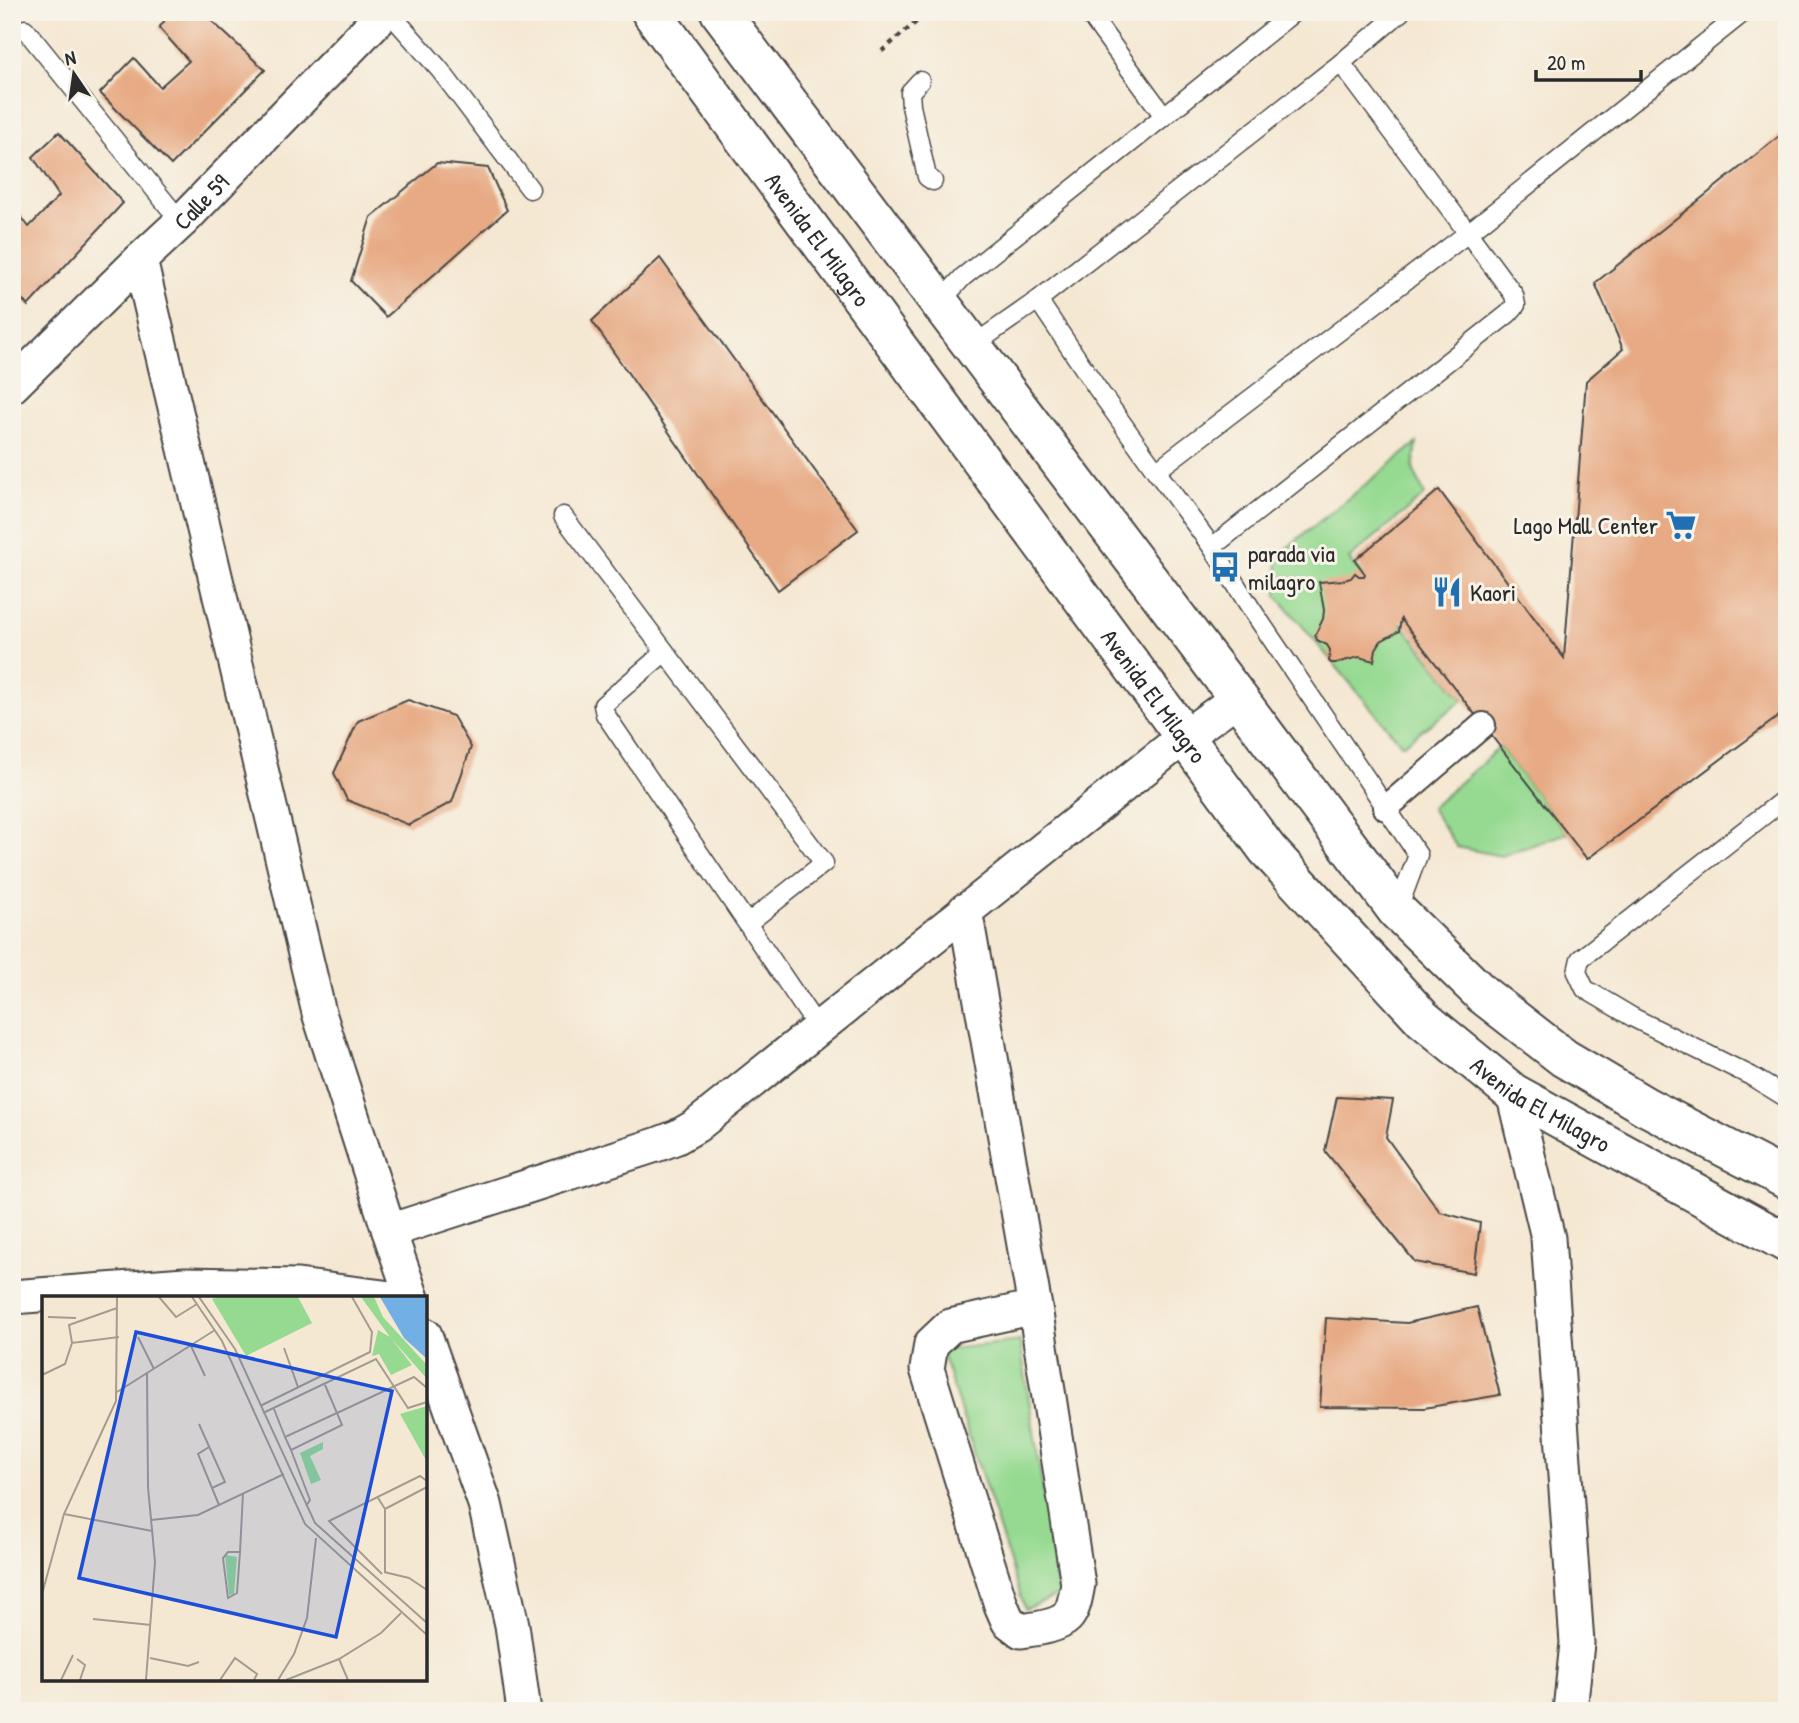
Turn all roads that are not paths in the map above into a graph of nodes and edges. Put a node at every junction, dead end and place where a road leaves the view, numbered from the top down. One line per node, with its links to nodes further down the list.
1 (387, 12): 13 (lane); 14 (street, Calle 59)
2 (651, 12): 27 (main road, Avenida El Milagro)
3 (720, 12): 18 (main road, Avenida El Milagro)
4 (1088, 12): 11 (lane)
5 (1294, 12): 11 (lane)
6 (1401, 12): 9 (lane)
7 (1744, 12): 15 (lane)
8 (25, 29): 14 (lane)
9 (1341, 63): 15 (lane); 17 (lane)
10 (920, 81): 12 (lane)
11 (1164, 116): 18 (lane)
12 (933, 181)
13 (530, 189)
14 (181, 222): 16 (street, Calle 59)
15 (1468, 233): 21 (lane); 23 (lane)
16 (140, 260): 20 (street, Calle 59); 37 (street)
17 (1038, 300): 19 (lane); 21 (lane)
18 (940, 302): 19 (main road, Avenida El Milagro)
19 (972, 346): 25 (main road, Avenida El Milagro)
20 (12, 386)
21 (1156, 471): 23 (lane)
22 (563, 516): 24 (lane)
23 (1212, 547): 29 (lane)
24 (665, 652): 32 (lane); 32 (lane)
25 (1238, 698): 27 (street); 31 (main road, Avenida El Milagro)
26 (1483, 725): 29 (street)
27 (1184, 737): 30 (street); 34 (main road, Avenida El Milagro)
28 (1787, 797): 35 (lane)
29 (1386, 808): 31 (lane)
30 (965, 910): 33 (street); 42 (street)
31 (1397, 911): 36 (main road, Avenida El Milagro)
32 (748, 923): 33 (lane)
33 (818, 1028): 37 (street)
34 (1513, 1093): 38 (main road, Avenida El Milagro); 45 (street)
35 (1787, 1098)
36 (1787, 1180)
37 (389, 1231): 40 (street)
38 (1787, 1243)
39 (376, 1296): 41 (street)
40 (411, 1296)
41 (12, 1297)
42 (1035, 1307): 42 (street)
43 (427, 1341): 44 (street)
44 (524, 1711)
45 (1570, 1711)

